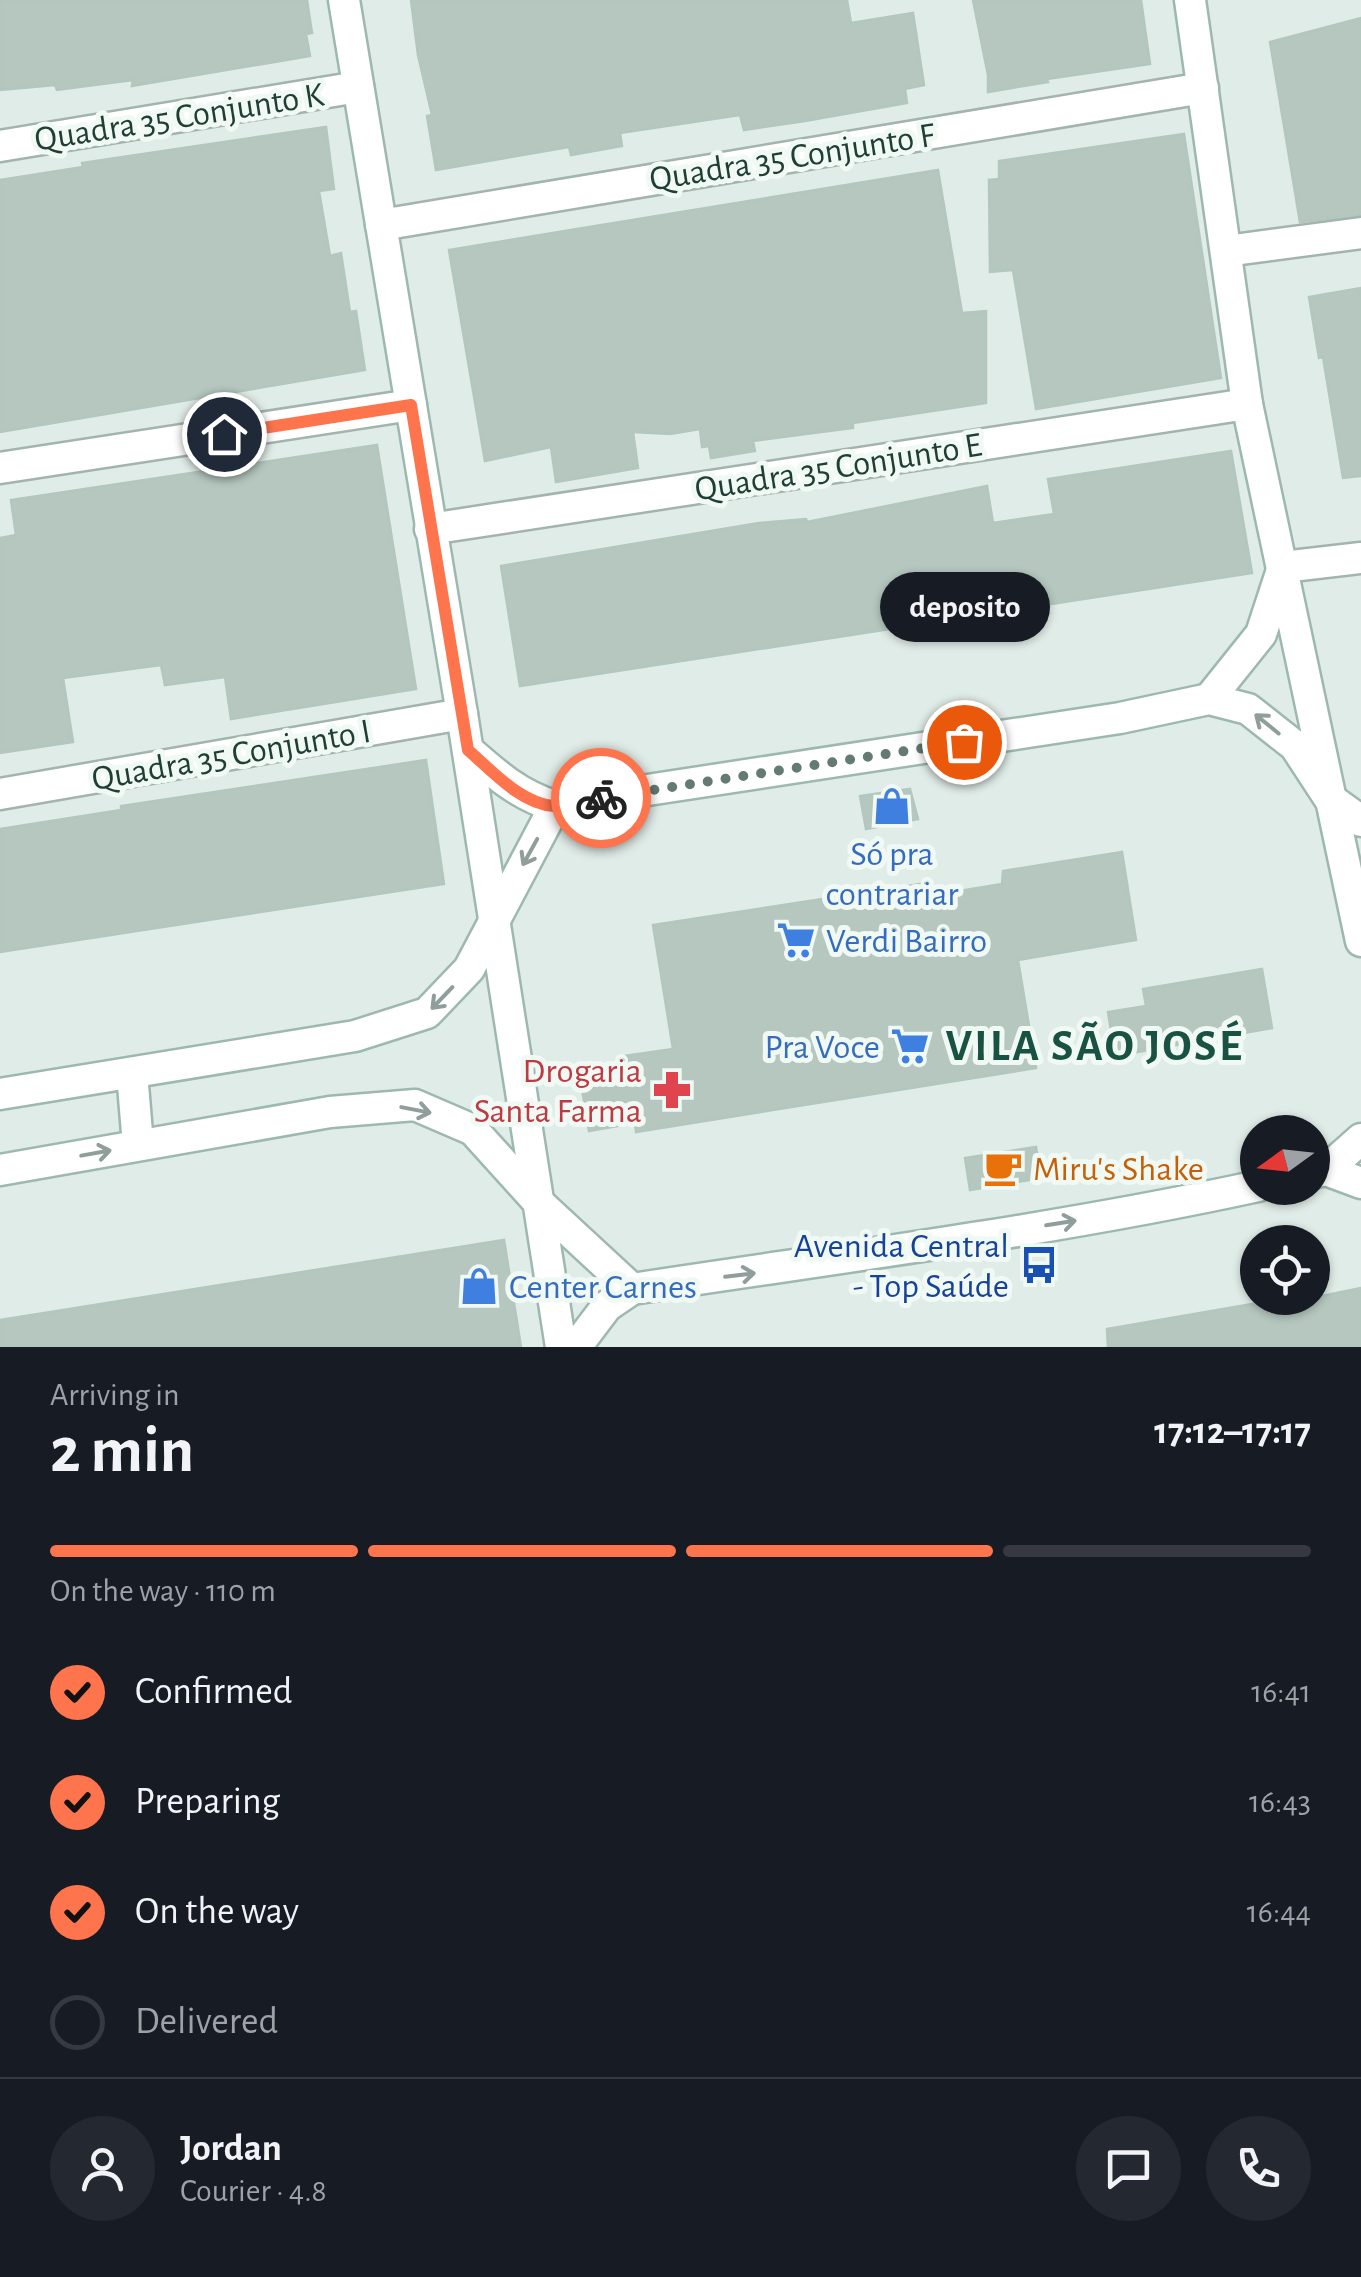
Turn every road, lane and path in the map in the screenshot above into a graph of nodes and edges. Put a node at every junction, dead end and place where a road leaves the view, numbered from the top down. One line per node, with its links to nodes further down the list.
1 (344, 0): 3 (street)
2 (1190, 0): 4 (street)
3 (358, 87): 5 (street, Quadra 35 Conjunto K); 6 (street)
4 (1203, 88): 6 (street, Quadra 35 Conjunto F); 8 (street)
5 (0, 146)
6 (381, 225): 10 (street)
7 (1361, 234): 8 (street)
8 (1226, 251): 9 (street)
9 (1246, 404): 12 (street, Quadra 35 Conjunto E); 14 (street)
10 (411, 405): 11 (street); 12 (street)
11 (0, 468)
12 (430, 529): 16 (street)
13 (1361, 558): 14 (street)
14 (1282, 567): 15 (street); 19 (street)
15 (1209, 699): 19 (street, one-way to 15); 20 (street)
16 (462, 714): 17 (street); 18 (street, Quadra 35 Conjunto I)
17 (468, 750): 20 (street); 22 (street)
18 (0, 794)
19 (1329, 798): 21 (street); 23 (street)
20 (554, 806): 22 (street, one-way to 22)
21 (1361, 821)
22 (494, 917): 24 (street, one-way to 24); 33 (street)
23 (1361, 941)
24 (132, 1073): 25 (street); 27 (street)
25 (0, 1094)
26 (1361, 1139): 28 (street)
27 (138, 1146): 29 (street, one-way to 27); 33 (street, one-way to 33)
28 (1330, 1163)
29 (0, 1170)
30 (1330, 1175): 31 (street)
31 (1361, 1183)
32 (1240, 1189): 34 (street, one-way to 32)
33 (539, 1203): 34 (street); 35 (street)
34 (632, 1289): 36 (street)
35 (561, 1347)
36 (576, 1347)

